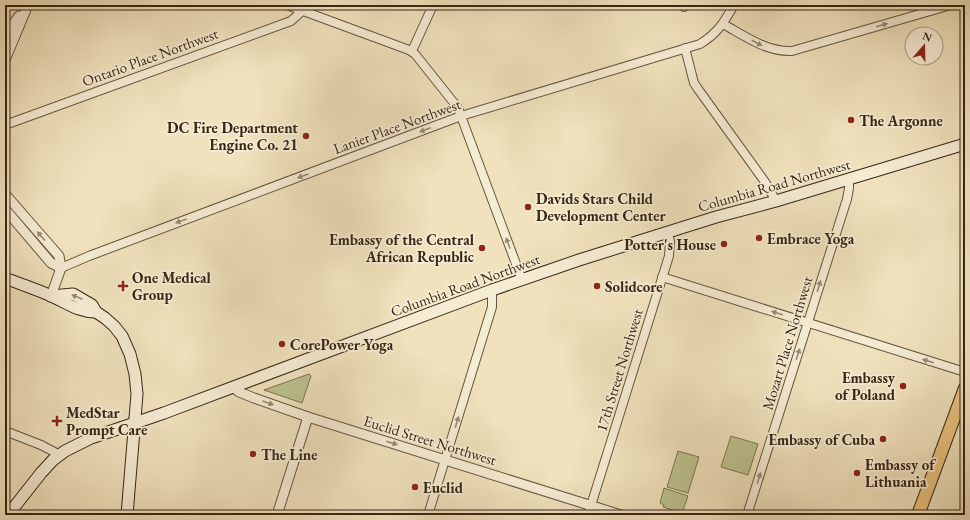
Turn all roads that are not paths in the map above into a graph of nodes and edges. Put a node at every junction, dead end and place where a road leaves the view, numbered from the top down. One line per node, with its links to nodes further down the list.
1 (287, 5): 6 (street)
2 (433, 5): 12 (street)
3 (734, 5): 7 (street, Lanier Place Northwest)
4 (951, 5): 7 (street, one-way to 4)
5 (27, 8): 8 (street); 10 (street)
6 (302, 11): 12 (street); 15 (street, Ontario Place Northwest)
7 (723, 24): 11 (street, Lanier Place Northwest)
8 (5, 36)
9 (5, 39): 10 (street)
10 (10, 48): 13 (street)
11 (685, 48): 14 (street, Lanier Place Northwest); 19 (street)
12 (412, 51): 14 (street)
13 (5, 60)
14 (462, 116): 22 (street, Lanier Place Northwest, one-way to 22); 25 (street, one-way to 14)
15 (5, 125)
16 (965, 144): 17 (main road, Columbia Road Northwest)
17 (849, 179): 19 (main road, Columbia Road Northwest); 28 (street, Mozart Place Northwest, one-way to 17)
18 (5, 194): 22 (street, one-way to 18)
19 (776, 201): 21 (main road, Columbia Road Northwest)
20 (5, 209): 22 (street)
21 (666, 232): 23 (street, 17th Street Northwest); 25 (main road, Columbia Road Northwest)
22 (61, 268): 27 (street)
23 (662, 277): 28 (street, one-way to 23); 37 (street, 17th Street Northwest)
24 (5, 278): 27 (main road)
25 (522, 280): 26 (main road, Columbia Road Northwest)
26 (492, 290): 30 (main road, Columbia Road Northwest); 36 (street, one-way to 26)
27 (51, 296): 33 (main road)
28 (808, 323): 29 (street, one-way to 28); 44 (street, Mozart Place Northwest, one-way to 28)
29 (965, 372)
30 (233, 387): 32 (street, Euclid Street Northwest, one-way to 32); 33 (main road, Columbia Road Northwest)
31 (965, 388): 45 (main road)
32 (308, 417): 36 (street, Euclid Street Northwest, one-way to 36); 40 (street)
33 (135, 423): 35 (main road, Columbia Road Northwest); 39 (main road)
34 (5, 432): 35 (street)
35 (60, 455): 38 (main road, Columbia Road Northwest)
36 (445, 460): 37 (street, Euclid Street Northwest); 41 (street)
37 (591, 505): 42 (street, 17th Street Northwest); 43 (street, Euclid Street Northwest)
38 (8, 515)
39 (127, 515)
40 (278, 515)
41 (428, 515)
42 (588, 515)
43 (621, 515)
44 (747, 515)
45 (918, 515)

